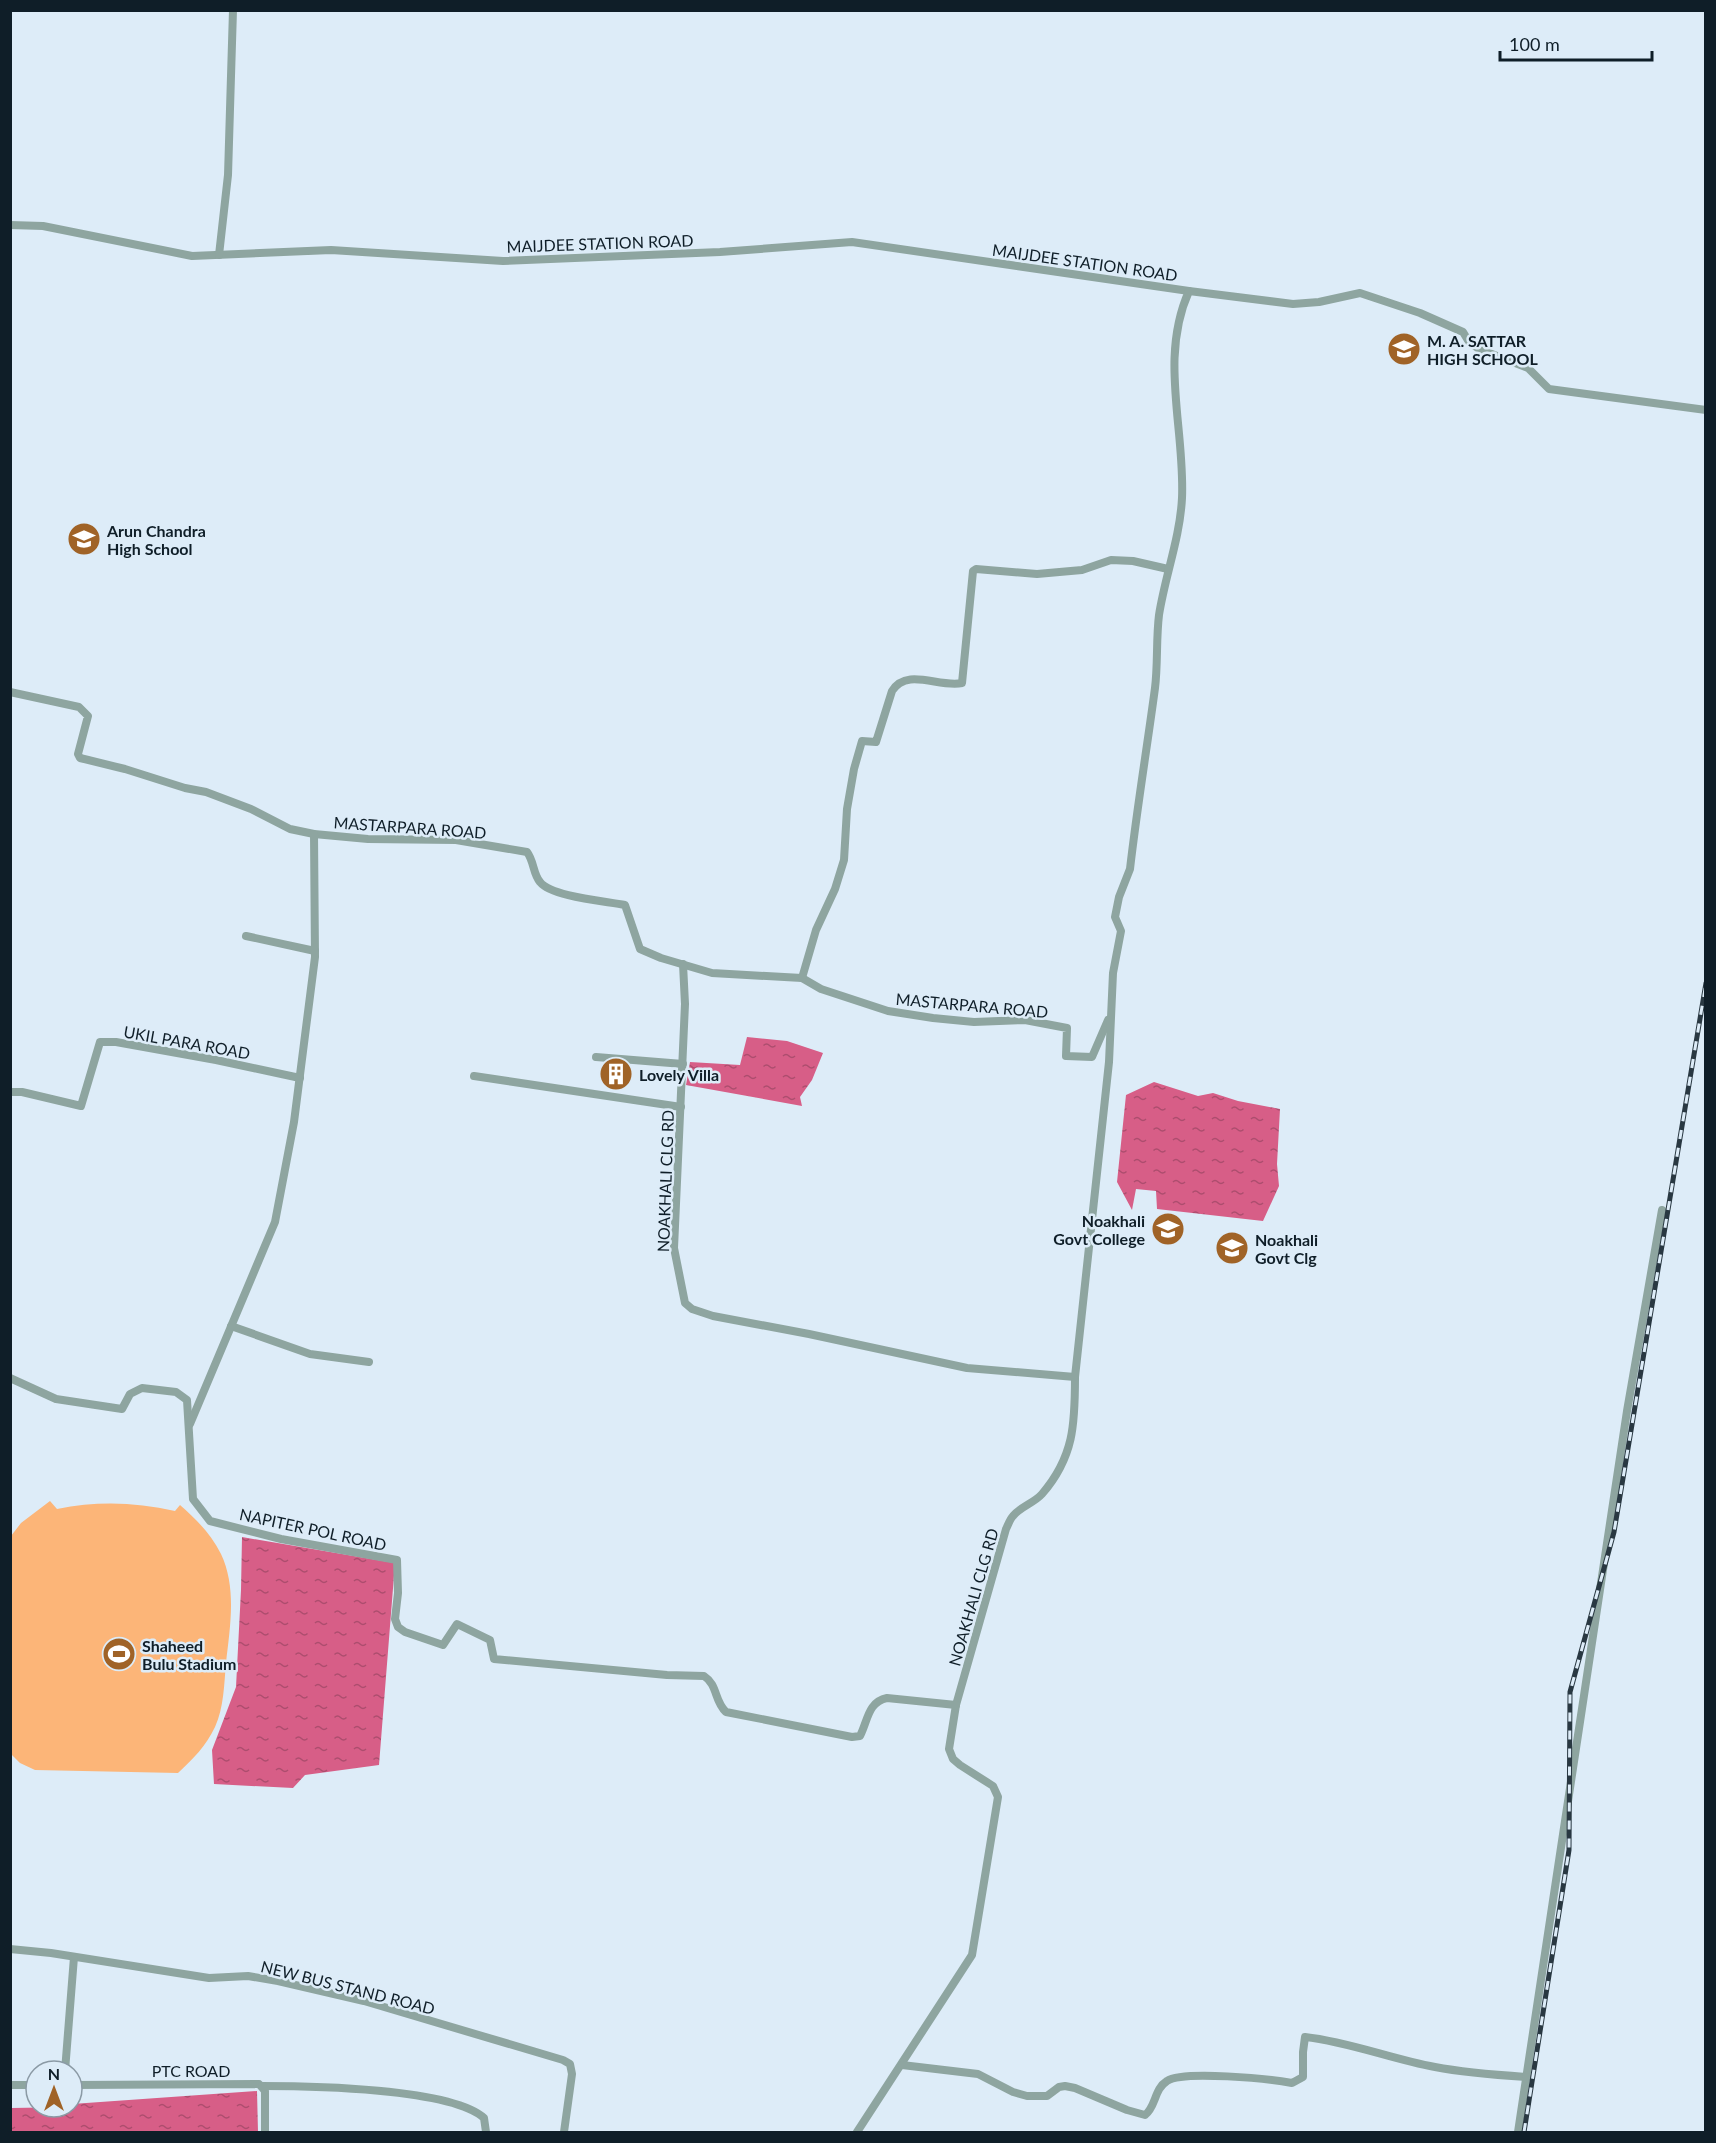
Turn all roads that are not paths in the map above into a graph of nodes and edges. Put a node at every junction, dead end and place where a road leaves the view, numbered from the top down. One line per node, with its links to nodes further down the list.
1 (233, 10): 3 (street)
2 (10, 225): 3 (street, MAIJDEE STATION ROAD)
3 (219, 255): 4 (street, MAIJDEE STATION ROAD)
4 (1189, 291): 5 (street, MAIJDEE STATION ROAD); 6 (street)
5 (1706, 410)
6 (1168, 569): 12 (street); 13 (street)
7 (10, 692): 8 (street, MASTARPARA ROAD)
8 (314, 834): 10 (street); 11 (street, MASTARPARA ROAD)
9 (246, 936): 10 (street)
10 (315, 951): 17 (street)
11 (683, 964): 12 (street, MASTARPARA ROAD); 15 (street, NOAKHALI CLG RD)
12 (802, 978): 13 (street, MASTARPARA ROAD)
13 (1110, 1013): 23 (street)
14 (596, 1057): 15 (street)
15 (682, 1064): 19 (street, NOAKHALI CLG RD)
16 (474, 1076): 19 (street)
17 (300, 1078): 18 (street, UKIL PARA ROAD); 21 (street)
18 (10, 1092)
19 (681, 1107): 23 (street, NOAKHALI CLG RD)
20 (1662, 1210): 31 (street)
21 (231, 1326): 22 (street); 25 (street)
22 (369, 1362)
23 (1075, 1377): 26 (street, NOAKHALI CLG RD)
24 (10, 1378): 25 (street, NAPITER POL ROAD)
25 (189, 1426): 26 (street, NAPITER POL ROAD)
26 (956, 1705): 30 (street, NOAKHALI CLG RD)
27 (10, 1949): 28 (street, NEW BUS STAND ROAD)
28 (74, 1957): 29 (street); 36 (street, NEW BUS STAND ROAD)
29 (66, 2059)
30 (902, 2065): 31 (street); 37 (street, NOAKHALI CLG RD)
31 (1527, 2077): 38 (street)
32 (84, 2085): 33 (street, PTC ROAD)
33 (262, 2086): 34 (street); 35 (street, PTC ROAD)
34 (265, 2133)
35 (486, 2133)
36 (564, 2133)
37 (857, 2133)
38 (1518, 2133)

